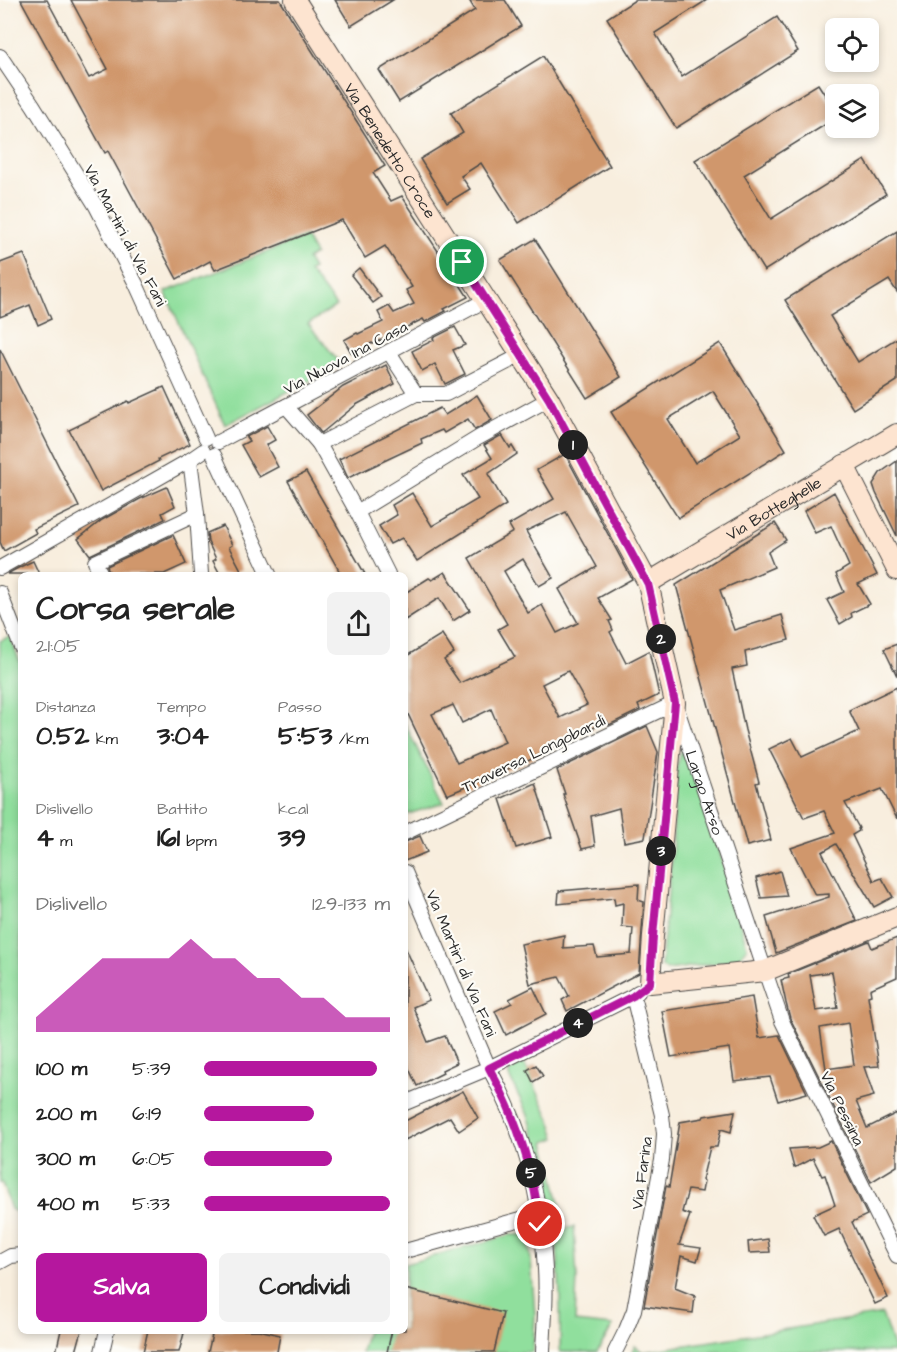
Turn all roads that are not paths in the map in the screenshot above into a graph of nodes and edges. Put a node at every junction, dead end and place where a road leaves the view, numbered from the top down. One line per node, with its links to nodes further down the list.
1 (295, 0): 3 (main road, Via Benedetto Croce)
2 (0, 56): 11 (street, Via Martiri di Via Fani)
3 (486, 300): 4 (street, Via Nuova Ina Casa); 5 (main road, Via Benedetto Croce)
4 (389, 352): 6 (street); 8 (street, Via Nuova Ina Casa)
5 (521, 355): 6 (street); 7 (main road, Via Benedetto Croce)
6 (416, 394): 10 (street)
7 (549, 399): 14 (street); 22 (main road, Via Benedetto Croce)
8 (286, 406): 10 (street); 11 (street, Via Nuova Ina Casa)
9 (897, 434): 13 (main road, Via Botteghelle)
10 (319, 444): 14 (street)
11 (210, 447): 12 (street, Via Nuova Ina Casa); 20 (street, Via Martiri di Via Fani)
12 (190, 460): 15 (street); 16 (street, Via Nuova Ina Casa)
13 (844, 465): 17 (main road); 22 (main road, Via Botteghelle)
14 (357, 512): 21 (street)
15 (197, 514): 18 (street); 19 (street)
16 (0, 568)
17 (897, 570)
18 (100, 572)
19 (201, 572)
20 (268, 572)
21 (387, 572)
22 (648, 584): 25 (main road, Via Benedetto Croce)
23 (0, 593): 24 (street)
24 (18, 639)
25 (675, 703): 26 (street, Traversa Longobardi); 29 (street, Largo Arso); 30 (main road, Largo Arso)
26 (408, 832)
27 (408, 879): 32 (street, Via Martiri di Via Fani)
28 (897, 917): 29 (main road)
29 (765, 971): 30 (main road); 37 (street, Via Pessina)
30 (650, 983): 31 (street)
31 (633, 996): 32 (street); 42 (street, Via Farina)
32 (489, 1068): 33 (street); 34 (street)
33 (408, 1098)
34 (539, 1214): 36 (street); 41 (street)
35 (0, 1246): 38 (street)
36 (408, 1250)
37 (897, 1257)
38 (11, 1258)
39 (106, 1334): 40 (street)
40 (102, 1352)
41 (543, 1352)
42 (615, 1352)

